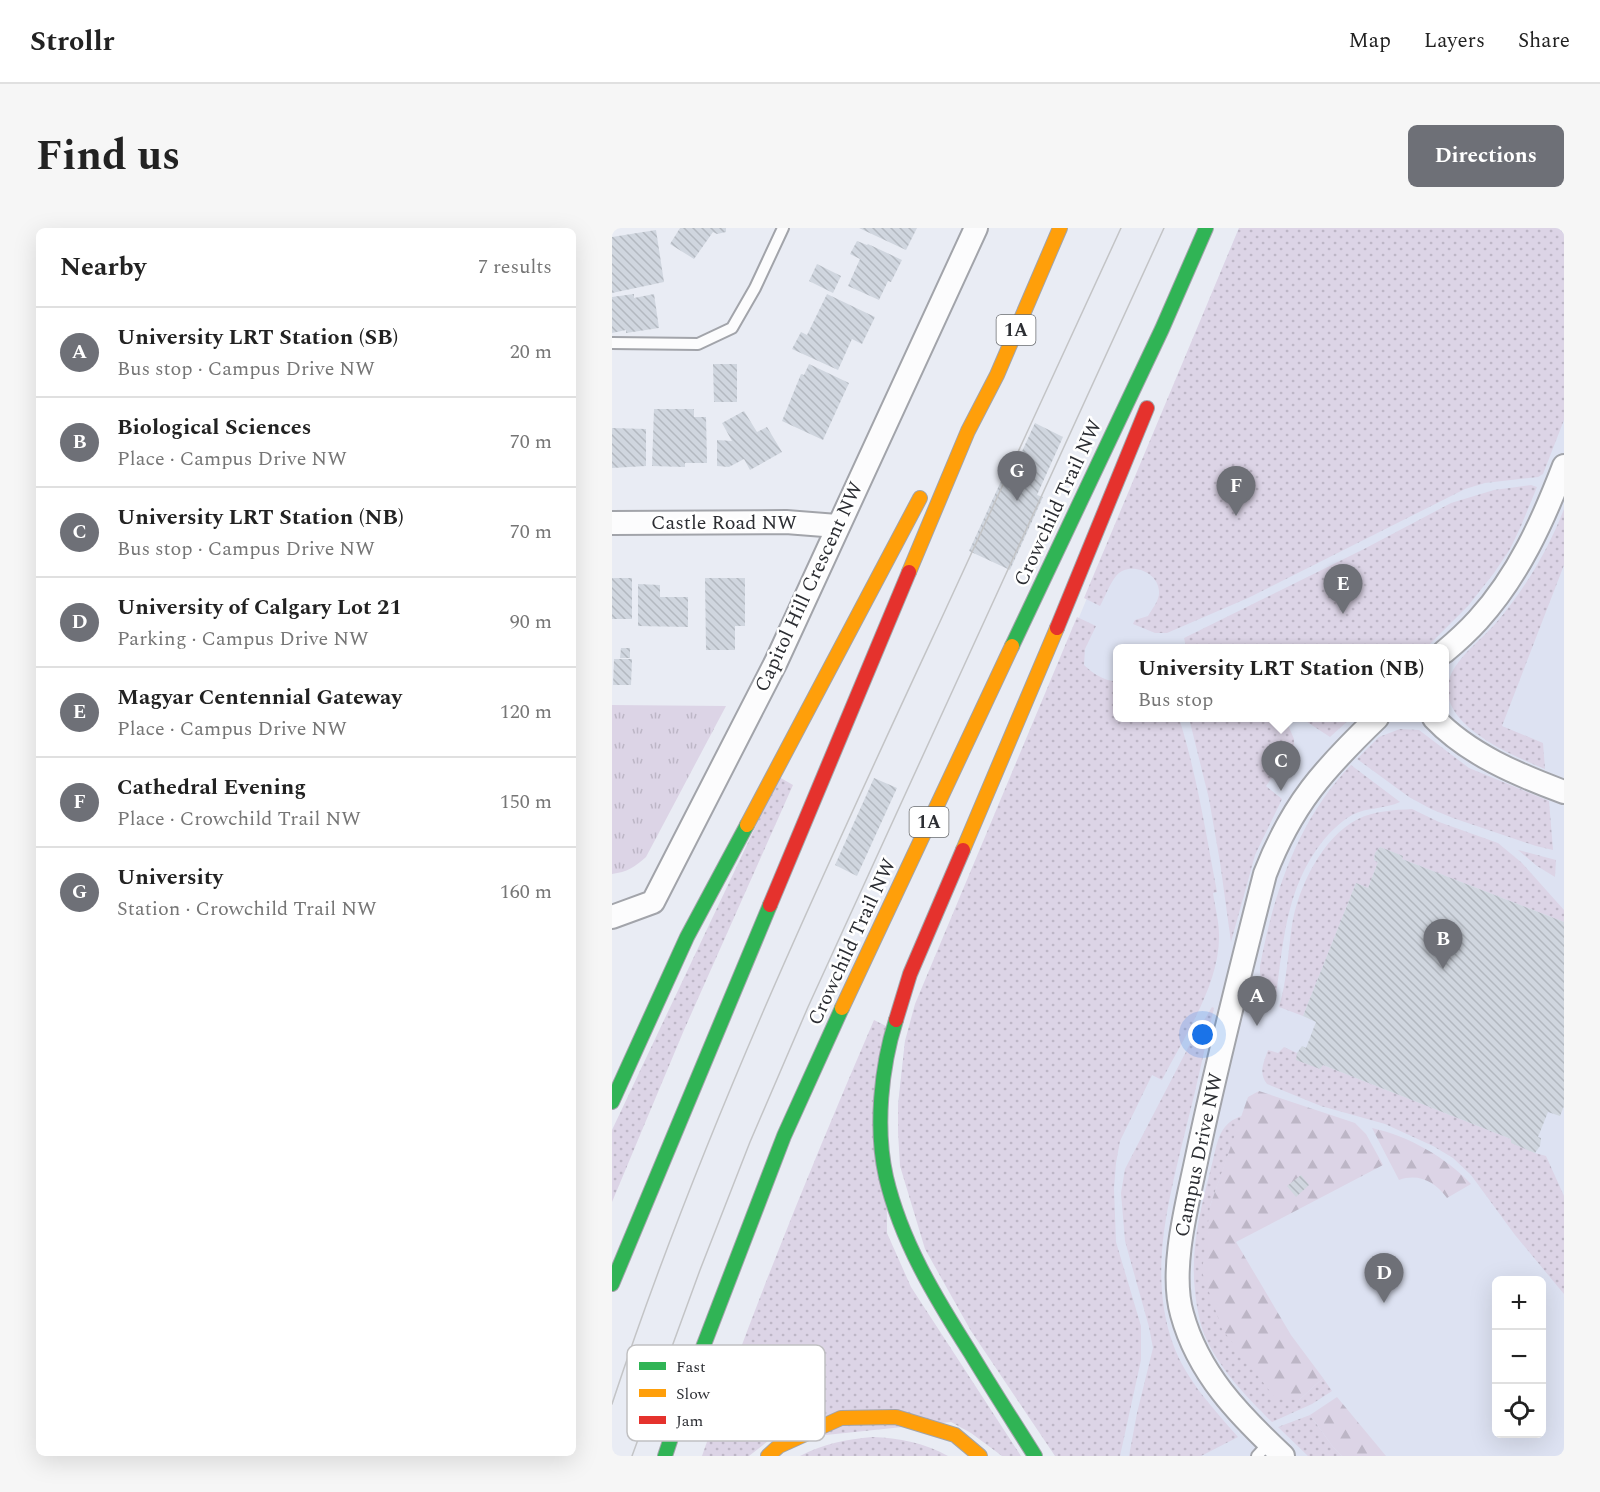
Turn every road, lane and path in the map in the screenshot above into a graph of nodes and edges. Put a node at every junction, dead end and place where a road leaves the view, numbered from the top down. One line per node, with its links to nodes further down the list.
1 (783, 228): 6 (lane)
2 (976, 228): 12 (street, Capitol Hill Crescent NW)
3 (1060, 228): 9 (highway, 1A)
4 (1206, 228): 5 (highway, Crowchild Trail NW / 1A)
5 (1162, 329): 7 (highway); 20 (highway, Crowchild Trail NW / 1A)
6 (612, 343)
7 (1157, 374)
8 (1152, 396): 28 (highway)
9 (968, 431): 18 (highway); 19 (highway, 1A)
10 (1564, 466): 13 (street)
11 (612, 523): 12 (street, Castle Road NW)
12 (837, 526): 17 (street, Capitol Hill Crescent NW)
13 (1449, 647)
14 (1372, 722): 24 (street, Campus Drive NW)
15 (1439, 722): 16 (street)
16 (1564, 792)
17 (612, 917)
18 (612, 1102)
19 (612, 1284)
20 (704, 1345)
21 (825, 1425): 27 (highway)
22 (670, 1441): 25 (highway, Crowchild Trail NW / 1A)
23 (789, 1441): 26 (highway)
24 (1270, 1452)
25 (665, 1456)
26 (768, 1456)
27 (980, 1456)
28 (1035, 1456)

